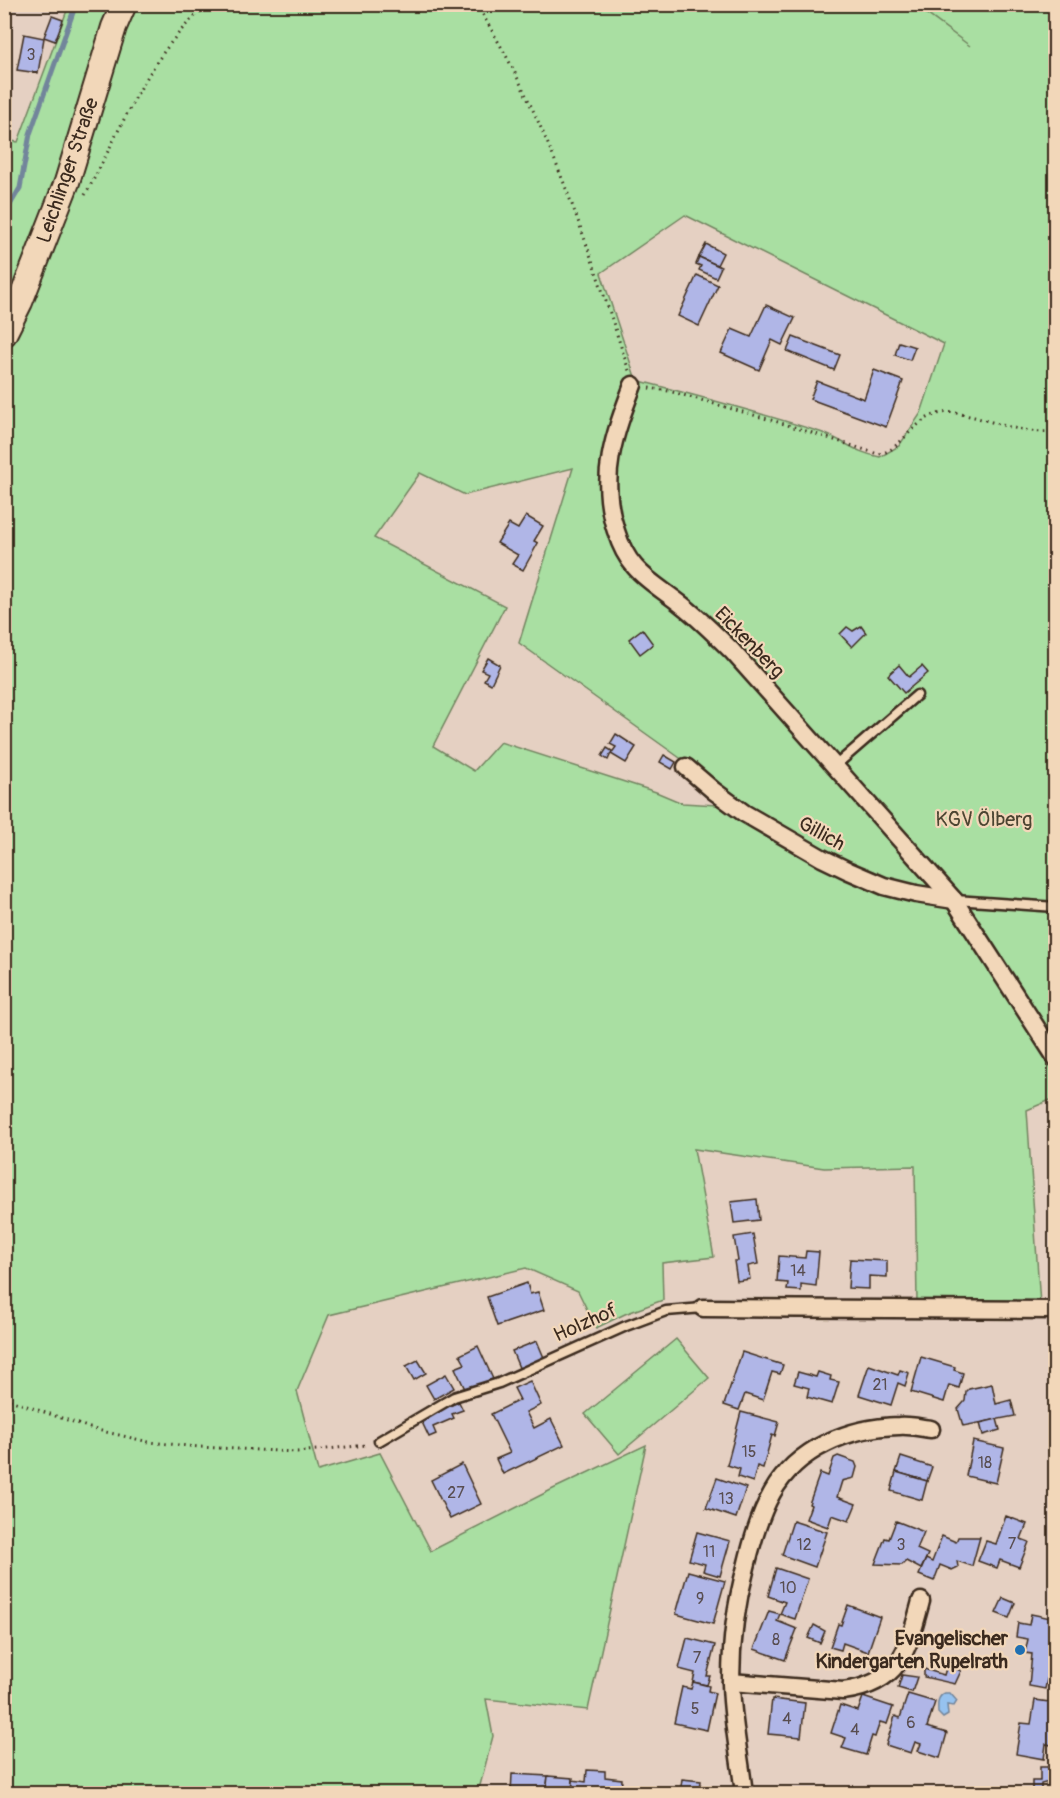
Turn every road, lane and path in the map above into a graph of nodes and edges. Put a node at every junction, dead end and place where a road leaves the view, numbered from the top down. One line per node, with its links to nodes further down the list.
1 (124, 4): 5 (main road, Leichlinger Straße)
2 (209, 4): 4 (path)
3 (477, 4): 6 (path)
4 (84, 198)
5 (4, 334)
6 (633, 385): 7 (path); 9 (street, Eickenberg)
7 (1056, 431)
8 (917, 695): 9 (lane)
9 (835, 766): 11 (street, Eickenberg)
10 (686, 767): 11 (street, Gillich)
11 (954, 900): 12 (lane); 13 (street, Eickenberg)
12 (1056, 907)
13 (1056, 1059)
14 (703, 1308): 15 (street, Holzhof); 18 (lane, Holzhof)
15 (1056, 1310)
16 (4, 1398): 18 (path)
17 (931, 1429): 20 (street)
18 (379, 1441)
19 (921, 1601): 20 (street)
20 (731, 1682): 21 (street)
21 (744, 1794)

